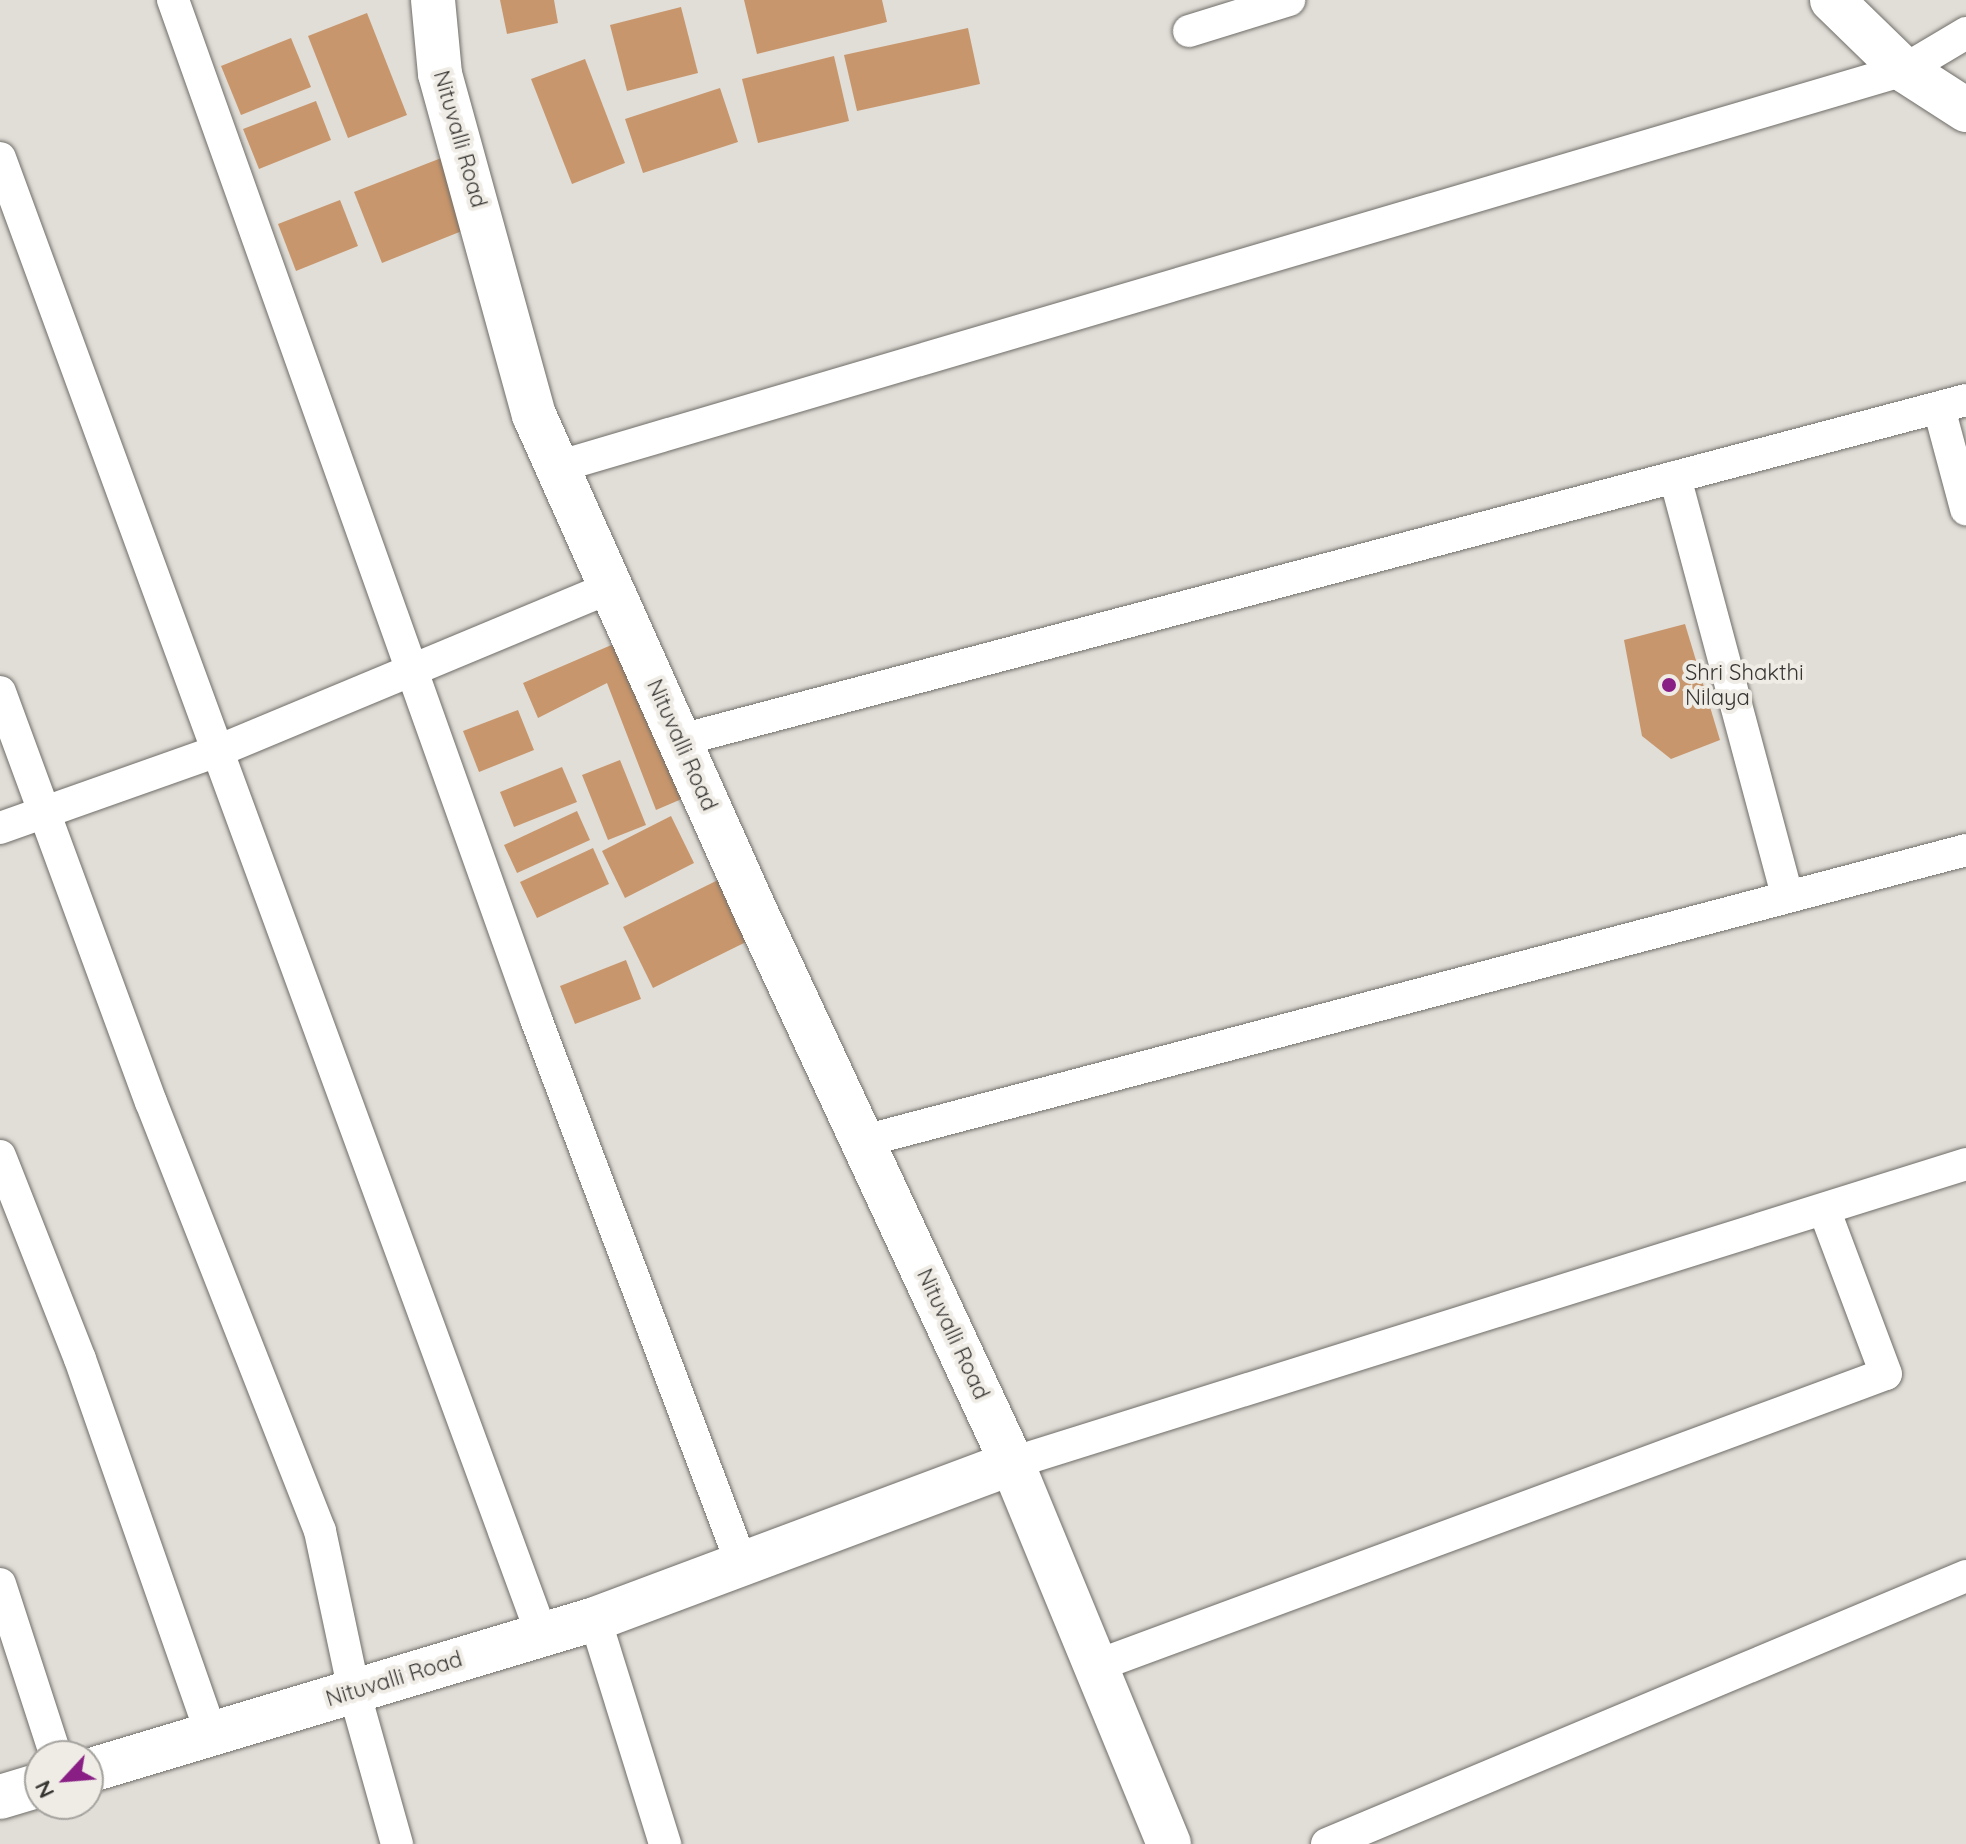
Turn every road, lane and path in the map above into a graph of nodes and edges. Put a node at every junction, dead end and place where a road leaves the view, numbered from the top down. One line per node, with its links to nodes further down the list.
1 (173, 0): 15 (street)
2 (433, 0): 11 (street, Nituvalli Road)
3 (1289, 0): 5 (street)
4 (1832, 0): 7 (street)
5 (1189, 31)
6 (1966, 33): 7 (street)
7 (1904, 70): 8 (street); 11 (street)
8 (1966, 110)
9 (0, 158): 18 (street)
10 (1952, 404): 12 (street); 13 (street)
11 (557, 467): 14 (street, Nituvalli Road)
12 (1675, 477): 17 (street); 22 (street)
13 (1966, 509)
14 (609, 588): 15 (street); 17 (street, Nituvalli Road)
15 (411, 670): 18 (street); 28 (street)
16 (0, 692): 19 (street)
17 (681, 740): 23 (street, Nituvalli Road)
18 (220, 750): 19 (street); 32 (street)
19 (42, 812): 20 (street); 34 (street)
20 (0, 828)
21 (1966, 850): 22 (street)
22 (1787, 896): 23 (street)
23 (864, 1141): 27 (street, Nituvalli Road)
24 (0, 1156): 35 (street)
25 (1966, 1164): 26 (street)
26 (1824, 1209): 27 (street); 33 (street)
27 (1012, 1463): 28 (street, Nituvalli Road); 33 (street, Nituvalli Road)
28 (741, 1562): 31 (street, Nituvalli Road)
29 (1966, 1576): 43 (street)
30 (0, 1584): 36 (street)
31 (595, 1619): 32 (street, Nituvalli Road); 41 (street)
32 (542, 1635): 34 (street, Nituvalli Road)
33 (1093, 1667): 42 (street, Nituvalli Road)
34 (354, 1691): 35 (street, Nituvalli Road); 40 (street)
35 (211, 1733): 37 (street, Nituvalli Road)
36 (51, 1740)
37 (104, 1766)
38 (24, 1790): 39 (street)
39 (0, 1797)
40 (397, 1844)
41 (665, 1844)
42 (1169, 1844)
43 (1327, 1844)

